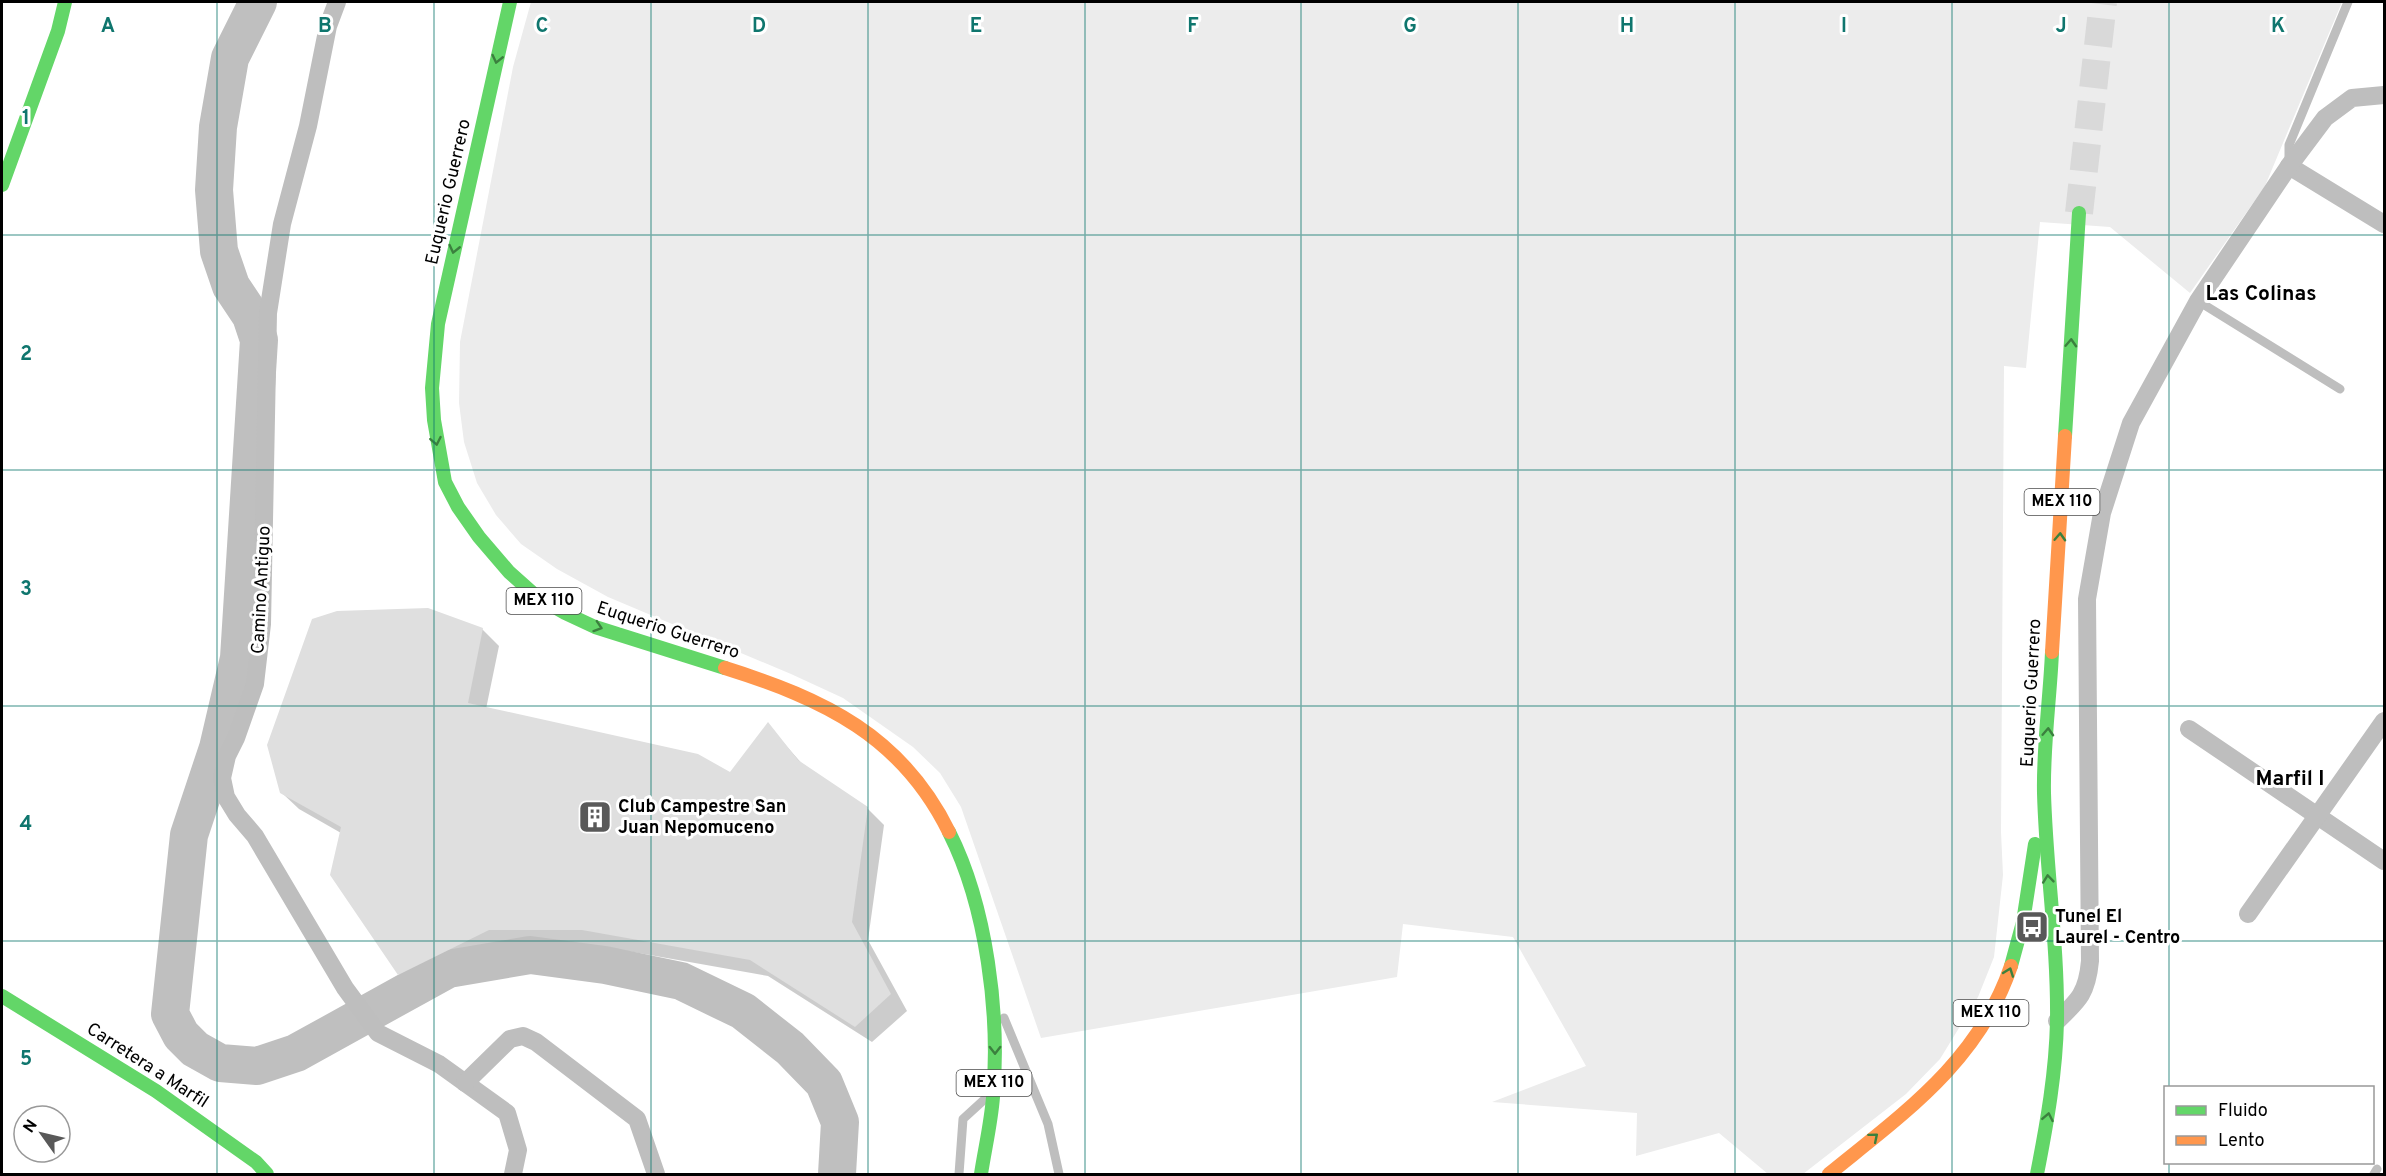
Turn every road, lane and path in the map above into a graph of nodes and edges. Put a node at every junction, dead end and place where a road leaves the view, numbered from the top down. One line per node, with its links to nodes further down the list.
1 (64, 2): 7 (main road)
2 (337, 2): 21 (street, Camino Antiguo)
3 (510, 2): 18 (main road, Euquerio Guerrero / MEX 110, one-way to 18)
4 (2348, 2): 6 (lane)
5 (2383, 93): 6 (street)
6 (2289, 166): 9 (street); 10 (street)
7 (2, 185)
8 (2079, 213): 14 (main road, Euquerio Guerrero / MEX 110, one-way to 8)
9 (2385, 224)
10 (2198, 301): 11 (lane); 20 (street)
11 (2340, 389)
12 (2385, 721): 15 (street)
13 (2189, 729): 15 (street)
14 (2044, 790): 20 (main road, Euquerio Guerrero / MEX 110, one-way to 14); 29 (main road, MEX 110, one-way to 14)
15 (2318, 814): 16 (street); 17 (street)
16 (2385, 861)
17 (2248, 914)
18 (992, 991): 22 (main road, Euquerio Guerrero / MEX 110, one-way to 22); 28 (lane)
19 (2, 996): 23 (main road, Carretera a Marfil)
20 (2057, 1021): 30 (main road, Euquerio Guerrero / MEX 110, one-way to 20)
21 (465, 1083): 24 (street, Camino Antiguo); 25 (street)
22 (994, 1091): 26 (lane); 27 (main road, Euquerio Guerrero / MEX 110)
23 (267, 1174)
24 (513, 1174)
25 (656, 1174)
26 (959, 1174)
27 (981, 1174)
28 (1059, 1174)
29 (1829, 1174)
30 (2037, 1174)

